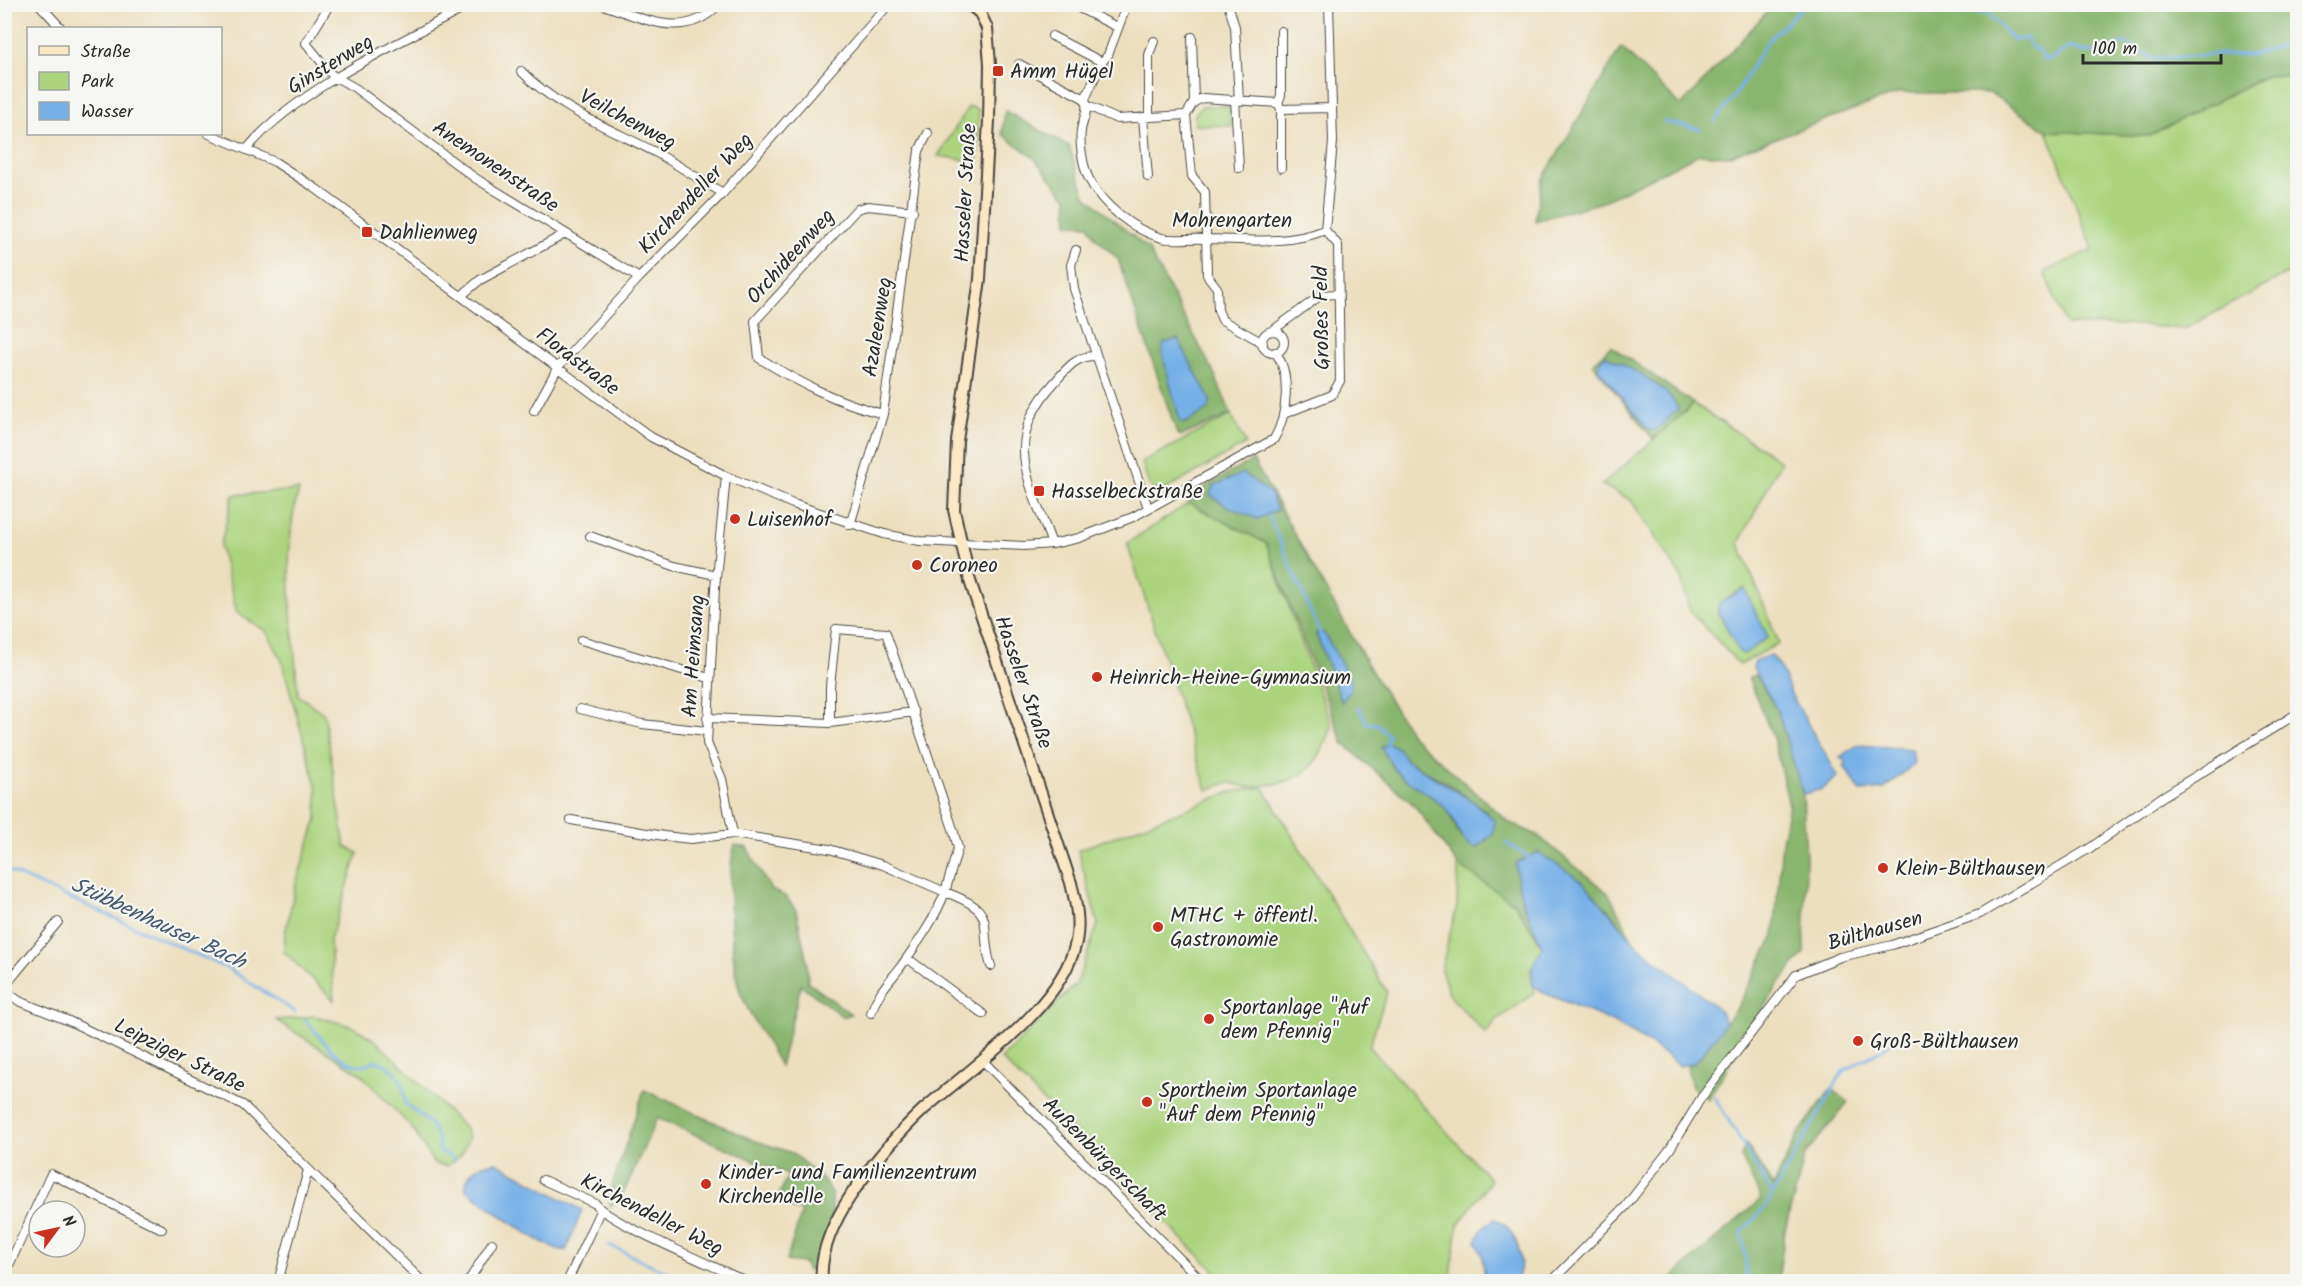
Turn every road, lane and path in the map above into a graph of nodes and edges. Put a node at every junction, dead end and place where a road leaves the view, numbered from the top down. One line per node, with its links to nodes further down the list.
1 (39, 4): 12 (street)
2 (330, 4): 21 (street)
3 (472, 4): 21 (street, Ginsterweg)
4 (600, 4): 5 (street)
5 (719, 4)
6 (889, 4): 35 (street, Kirchendeller Weg)
7 (969, 4): 56 (main road, Hasseler Straße)
8 (1127, 4): 13 (street, Mohrengarten)
9 (1228, 4): 22 (street)
10 (1329, 4): 26 (street)
11 (1073, 5): 13 (street)
12 (60, 27)
13 (1117, 27): 18 (street, Mohrengarten)
14 (1281, 31): 25 (street)
15 (1052, 36): 18 (street)
16 (1192, 38): 24 (street)
17 (1154, 40): 28 (street)
18 (1102, 62): 23 (street, Mohrengarten)
19 (1019, 64): 23 (street)
20 (521, 71): 35 (street, Veilchenweg)
21 (336, 79): 31 (street, Ginsterweg); 38 (street, Anemonenstraße)
22 (1237, 100): 24 (street); 25 (street); 32 (street)
23 (1087, 102): 28 (street); 39 (street, Mohrengarten)
24 (1194, 102): 27 (street)
25 (1280, 106): 26 (street); 33 (street)
26 (1330, 108): 37 (street)
27 (1186, 115): 28 (street); 39 (street)
28 (1146, 117): 34 (street)
29 (928, 133): 36 (street, Azaleenweg)
30 (212, 135): 31 (street, Florastraße)
31 (247, 149): 43 (street, Florastraße)
32 (1239, 168)
33 (1281, 168)
34 (1148, 177)
35 (723, 193): 41 (street, Kirchendeller Weg)
36 (913, 211): 51 (street, Azaleenweg); 51 (street, Orchideenweg)
37 (1325, 230): 39 (street, Mohrengarten); 42 (street, Großes Feld)
38 (565, 234): 41 (street, Anemonenstraße); 43 (street)
39 (1206, 239): 45 (street)
40 (1076, 250): 47 (street)
41 (639, 278): 48 (street, Kirchendeller Weg)
42 (1337, 294): 44 (street); 50 (street, Großes Feld)
43 (461, 296): 48 (street, Florastraße)
44 (1272, 331): 45 (street); 46 (street)
45 (1263, 343): 46 (street)
46 (1275, 352): 50 (street)
47 (1096, 356): 53 (street); 57 (street)
48 (558, 367): 49 (street, Kirchendeller Weg); 52 (street, Florastraße)
49 (534, 411)
50 (1286, 412): 53 (street)
51 (883, 414): 54 (street, Azaleenweg)
52 (726, 476): 54 (street, Florastraße); 58 (street, Am Heimsang)
53 (1148, 508): 57 (street)
54 (850, 525): 56 (street, Florastraße)
55 (590, 536): 58 (street)
56 (959, 543): 57 (street); 76 (main road, Hasseler Straße)
57 (1052, 544)
58 (716, 575): 60 (street, Am Heimsang)
59 (581, 640): 60 (street)
60 (709, 678): 64 (street, Am Heimsang)
61 (580, 709): 66 (street)
62 (914, 712): 65 (street); 65 (street); 69 (street)
63 (2298, 713): 90 (street, Bülthausen)
64 (707, 718): 65 (street); 66 (street, Am Heimsang)
65 (830, 723)
66 (707, 731): 68 (street, Am Heimsang)
67 (570, 820): 68 (street)
68 (733, 834): 69 (street)
69 (945, 892): 71 (street); 72 (street)
70 (58, 922): 73 (street)
71 (907, 958): 74 (street); 75 (street)
72 (991, 966)
73 (4, 988): 77 (street, Leipziger Straße)
74 (871, 1013)
75 (983, 1014)
76 (982, 1060): 88 (main road, Hasseler Straße); 89 (street, Außenbürgerschaft)
77 (308, 1170): 83 (street); 84 (street, Leipziger Straße)
78 (543, 1180): 79 (street, Kirchendeller Weg)
79 (600, 1211): 86 (street); 87 (street, Kirchendeller Weg)
80 (162, 1229): 82 (street)
81 (492, 1243): 85 (street)
82 (4, 1276)
83 (278, 1281)
84 (423, 1281)
85 (468, 1281)
86 (567, 1281)
87 (746, 1281)
88 (822, 1281)
89 (1203, 1281)
90 (1551, 1281)

